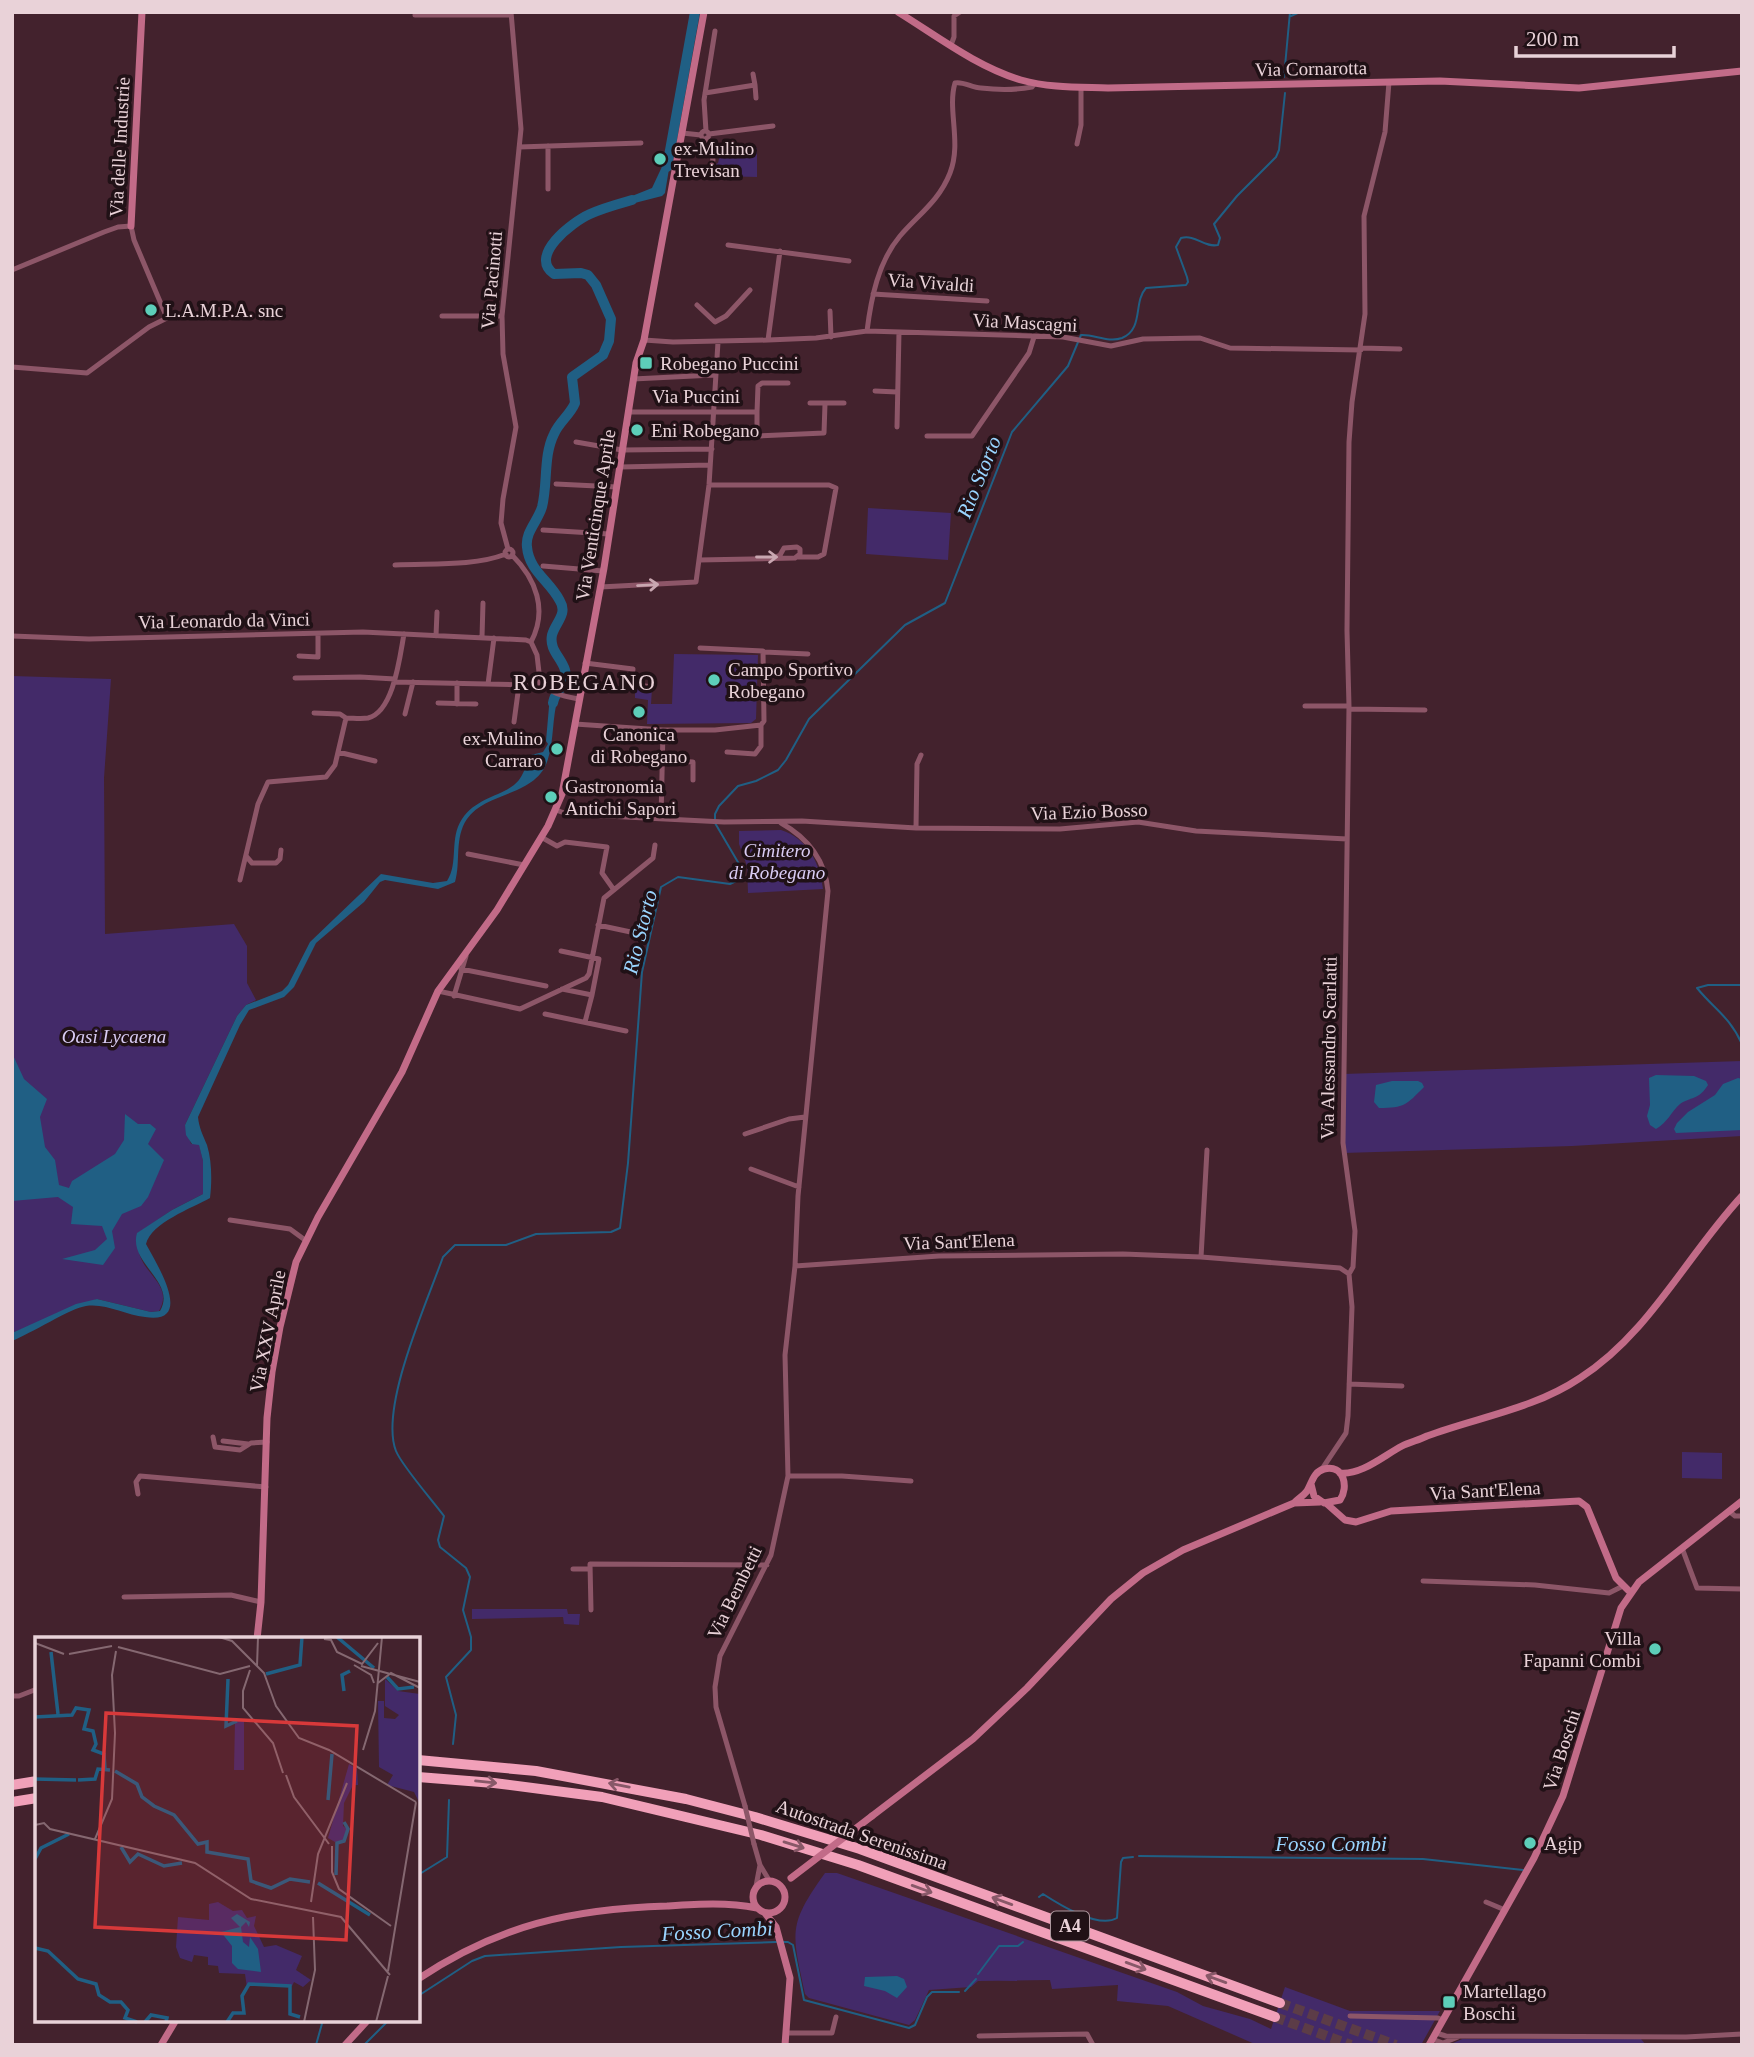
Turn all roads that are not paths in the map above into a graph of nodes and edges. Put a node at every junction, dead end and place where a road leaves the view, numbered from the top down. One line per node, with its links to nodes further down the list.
1 (142, 12): 27 (main road, Via delle Industrie)
2 (704, 12): 19 (main road, Via Venticinque Aprile)
3 (898, 12): 9 (main road, Via Cornarotta)
4 (960, 12): 6 (street)
5 (511, 14): 7 (street); 24 (street, Via Pacinotti)
6 (953, 14): 9 (street)
7 (415, 15)
8 (715, 31): 16 (street)
9 (951, 45): 13 (main road, Via Cornarotta)
10 (1742, 71): 12 (main road, Via Cornarotta)
11 (753, 74): 14 (street)
12 (1389, 82): 15 (main road, Via Cornarotta); 46 (street, Via Alessandro Scarlatti)
13 (1035, 83): 15 (main road, Via Cornarotta); 33 (street, Via Vivaldi)
14 (755, 85): 16 (street); 17 (street)
15 (1081, 87): 22 (street)
16 (705, 93): 20 (street)
17 (756, 98)
18 (773, 126): 20 (street)
19 (682, 133): 20 (street); 43 (main road, Via Venticinque Aprile)
20 (706, 135): 25 (street)
21 (641, 143): 23 (street)
22 (1077, 144)
23 (548, 146): 24 (street); 26 (street)
24 (519, 148): 38 (street, Via Pacinotti)
25 (711, 167)
26 (548, 189)
27 (131, 226): 31 (street); 48 (street, Via delle Industrie)
28 (729, 245): 29 (street)
29 (780, 251): 30 (street); 44 (street)
30 (849, 261)
31 (12, 270)
32 (750, 290): 35 (street)
33 (873, 294): 34 (street, Via Vivaldi); 39 (street, Via Vivaldi)
34 (987, 301)
35 (697, 306)
36 (830, 311): 41 (street)
37 (442, 316): 38 (street)
38 (502, 316): 72 (street, Via Pacinotti)
39 (867, 331): 40 (street, Via Mascagni); 41 (street, Via Mascagni)
40 (900, 332): 42 (street, Via Mascagni); 53 (street)
41 (831, 337): 44 (street, Via Mascagni)
42 (1034, 337): 46 (street, Via Mascagni); 61 (street)
43 (643, 340): 45 (street, Via Mascagni); 50 (main road, Via Venticinque Aprile)
44 (768, 340): 45 (street, Via Mascagni)
45 (718, 342): 49 (street)
46 (1361, 349): 47 (street, Via Mascagni); 108 (street, Via Alessandro Scarlatti)
47 (1400, 349)
48 (12, 367)
49 (714, 375): 50 (street); 58 (street)
50 (633, 379): 57 (main road, Via Venticinque Aprile)
51 (788, 383): 59 (street)
52 (875, 391): 53 (street)
53 (897, 392): 60 (street)
54 (810, 403): 55 (street)
55 (825, 404): 56 (street); 59 (street, Via Puccini)
56 (844, 404)
57 (628, 412): 58 (street, Via Puccini); 64 (main road, Via Venticinque Aprile)
58 (714, 412): 59 (street, Via Puccini); 63 (street)
59 (757, 412)
60 (897, 427)
61 (926, 436)
62 (576, 442): 64 (street)
63 (712, 449): 64 (street); 65 (street)
64 (622, 450): 66 (main road, Via Venticinque Aprile)
65 (710, 465): 66 (street); 68 (street)
66 (620, 467): 69 (main road, Via Venticinque Aprile)
67 (556, 484): 69 (street)
68 (709, 485): 73 (street); 75 (street)
69 (617, 487): 71 (main road, Via Venticinque Aprile)
70 (542, 530): 71 (street)
71 (610, 534): 78 (main road, Via Venticinque Aprile)
72 (508, 553): 76 (street); 88 (street, Via Pacinotti)
73 (798, 556): 74 (street); 74 (street)
74 (776, 557): 75 (street, one-way to 74)
75 (699, 560): 79 (street, one-way to 75)
76 (395, 565)
77 (543, 566): 78 (street)
78 (604, 571): 79 (main road, Via Venticinque Aprile)
79 (600, 587): 93 (main road, Via Venticinque Aprile)
80 (483, 603): 86 (street)
81 (437, 612): 85 (street)
82 (318, 634): 83 (street, Via Leonardo da Vinci); 84 (street, Via Leonardo da Vinci); 92 (street)
83 (404, 634): 85 (street, Via Leonardo da Vinci); 96 (street)
84 (12, 636)
85 (436, 636): 86 (street, Via Leonardo da Vinci)
86 (482, 638): 87 (street, Via Leonardo da Vinci)
87 (494, 638): 88 (street, Via Leonardo da Vinci); 100 (street)
88 (531, 642): 98 (street, Via Pacinotti)
89 (700, 648): 90 (street)
90 (764, 652): 91 (street); 115 (street)
91 (808, 654)
92 (299, 656)
93 (585, 663): 102 (street); 103 (main road, Via Venticinque Aprile)
94 (408, 672): 97 (street)
95 (295, 678): 96 (street)
96 (395, 681): 97 (street); 112 (street)
97 (410, 682): 99 (street); 111 (street)
98 (541, 682): 101 (street); 103 (street)
99 (457, 683): 100 (street); 105 (street)
100 (488, 684): 101 (street)
101 (519, 685): 113 (street)
102 (652, 687)
103 (579, 699): 114 (main road, Via Venticinque Aprile)
104 (438, 703): 105 (street)
105 (457, 704): 106 (street)
106 (476, 704)
107 (1304, 706): 108 (street)
108 (1349, 707): 109 (street); 128 (street, Via Alessandro Scarlatti)
109 (1425, 710)
110 (314, 713): 112 (street)
111 (405, 714)
112 (346, 718): 117 (street)
113 (514, 722)
114 (575, 724): 116 (street); 123 (main road, Via Venticinque Aprile)
115 (761, 725): 116 (street); 118 (street)
116 (663, 730): 120 (street)
117 (338, 751): 121 (street); 132 (street)
118 (727, 752)
119 (921, 755): 126 (street)
120 (662, 760): 122 (street); 124 (street)
121 (375, 761)
122 (693, 780)
123 (556, 810): 124 (street); 127 (main road, Via Venticinque Aprile)
124 (662, 819): 125 (street, Via Ezio Bosso)
125 (781, 823): 126 (street, Via Ezio Bosso); 150 (street)
126 (916, 828): 128 (street, Via Ezio Bosso)
127 (541, 837): 133 (main road, Via Venticinque Aprile); 135 (street)
128 (1347, 839): 160 (street, Via Alessandro Scarlatti)
129 (655, 845): 135 (street)
130 (281, 850): 132 (street)
131 (468, 854): 133 (street)
132 (246, 856): 134 (street)
133 (524, 865): 138 (main road, Via Venticinque Aprile)
134 (240, 880)
135 (614, 890): 136 (street)
136 (598, 925): 137 (street); 140 (street)
137 (640, 934)
138 (468, 949): 141 (street); 144 (main road, Via Venticinque Aprile)
139 (561, 951): 140 (street)
140 (593, 956): 143 (street); 145 (street)
141 (461, 969): 142 (street); 146 (street)
142 (547, 986)
143 (561, 989): 145 (street); 146 (street)
144 (438, 991): 146 (street); 157 (main road, Via XXV Aprile)
145 (592, 995): 148 (street)
146 (454, 996)
147 (545, 1014): 148 (street)
148 (586, 1022): 149 (street)
149 (626, 1031)
150 (805, 1117): 151 (street); 154 (street)
151 (745, 1134)
152 (1207, 1150): 158 (street)
153 (751, 1169): 154 (street)
154 (799, 1187): 159 (street)
155 (1742, 1196): 168 (main road)
156 (230, 1220): 157 (street)
157 (305, 1240): 165 (main road, Via XXV Aprile)
158 (1201, 1257): 159 (street, Via Sant'Elena); 160 (street, Via Sant'Elena)
159 (795, 1266): 171 (street, Via Bembetti)
160 (1349, 1274): 161 (street, Via Alessandro Scarlatti)
161 (1349, 1384): 162 (street); 167 (street, Via Alessandro Scarlatti)
162 (1402, 1386)
163 (214, 1437): 166 (street)
164 (223, 1441): 166 (street)
165 (267, 1441): 166 (street); 174 (main road, Via XXV Aprile)
166 (248, 1444)
167 (1333, 1453): 169 (street, Via Alessandro Scarlatti); 170 (street)
168 (1367, 1466): 170 (main road); 175 (main road)
169 (1322, 1470): 170 (main road); 173 (main road)
170 (1338, 1472): 175 (main road)
171 (788, 1476): 172 (street); 185 (street, Via Bembetti)
172 (911, 1481)
173 (1311, 1484): 179 (main road); 180 (main road)
174 (266, 1487): 176 (street); 193 (main road, Via XXV Aprile)
175 (1345, 1487): 177 (main road)
176 (138, 1494)
177 (1339, 1500): 180 (main road); 182 (main road)
178 (1742, 1501): 181 (main road, Via Boschi)
179 (1294, 1503): 180 (main road); 205 (main road, bridge)
180 (1323, 1503): 182 (main road)
181 (1729, 1511): 183 (street); 184 (main road, Via Boschi)
182 (1340, 1516): 189 (main road, Via Sant'Elena)
183 (1742, 1516)
184 (1682, 1548): 190 (street); 191 (main road, Via Boschi)
185 (767, 1565): 187 (street); 204 (street, Via Bembetti, bridge)
186 (573, 1569): 187 (street)
187 (590, 1569): 194 (street)
188 (1423, 1581): 189 (street)
189 (1623, 1586): 191 (main road)
190 (1742, 1590)
191 (1630, 1592): 213 (main road, Via Boschi)
192 (124, 1597): 193 (street)
193 (261, 1602): 195 (main road, Via XXV Aprile)
194 (591, 1610)
195 (257, 1637)
196 (35, 1690): 197 (street)
197 (12, 1696)
198 (420, 1760): 216 (highway, Autostrada Serenissima / A4, one-way to 198)
199 (420, 1777): 219 (highway, Autostrada Serenissima / A4, one-way to 219)
200 (35, 1782): 201 (highway)
201 (12, 1785)
202 (35, 1798): 203 (highway)
203 (12, 1801)
204 (760, 1865): 206 (street); 207 (street)
205 (791, 1878): 206 (main road); 208 (main road)
206 (772, 1881): 207 (main road); 208 (main road)
207 (755, 1889): 210 (main road); 211 (main road)
208 (785, 1892): 212 (main road)
209 (1486, 1902): 213 (street)
210 (732, 1903): 211 (main road); 215 (main road)
211 (761, 1910): 212 (main road); 214 (main road)
212 (778, 1910): 214 (main road)
213 (1505, 1910): 220 (main road, Via Boschi)
214 (776, 1927): 223 (main road)
215 (420, 1978)
216 (1280, 2003)
217 (1350, 2016): 220 (street)
218 (836, 2017): 223 (street)
219 (1275, 2017)
220 (1443, 2020): 226 (main road, Via Boschi)
221 (175, 2022): 227 (main road)
222 (366, 2022): 228 (main road)
223 (786, 2033): 229 (main road)
224 (1742, 2034): 226 (street)
225 (979, 2036): 230 (street)
226 (1433, 2039)
227 (161, 2045)
228 (345, 2045)
229 (785, 2045)
230 (1093, 2045)

